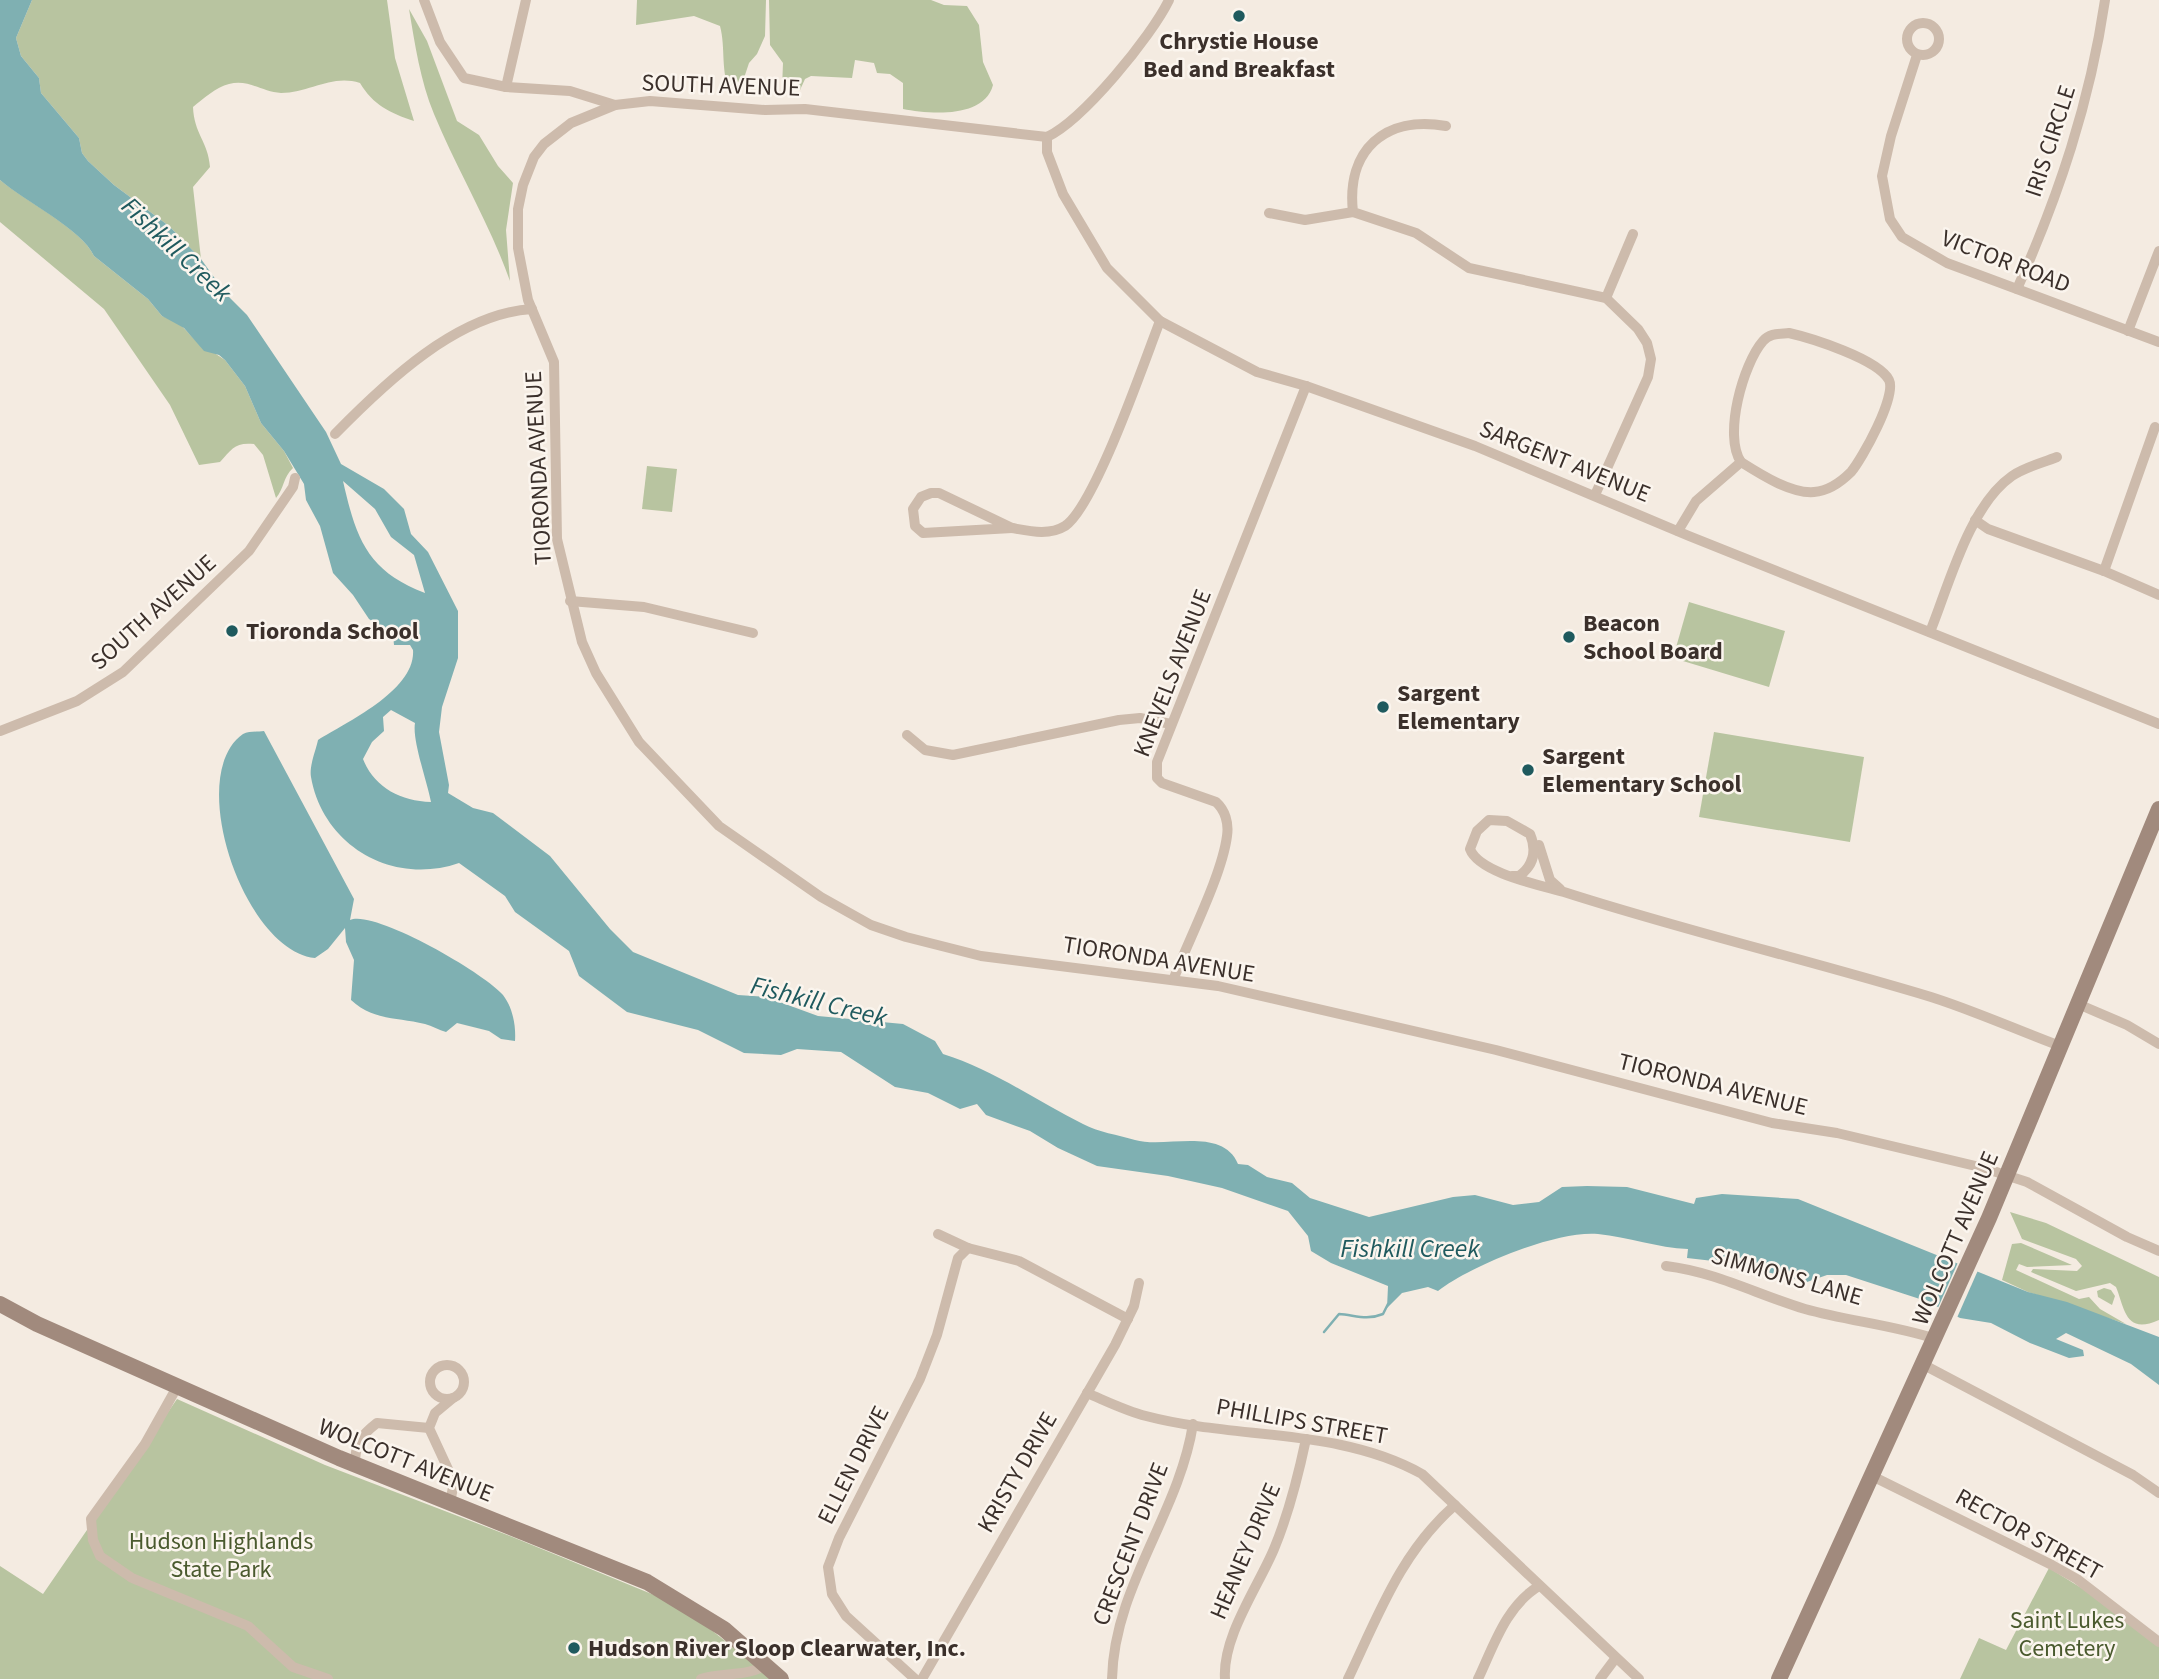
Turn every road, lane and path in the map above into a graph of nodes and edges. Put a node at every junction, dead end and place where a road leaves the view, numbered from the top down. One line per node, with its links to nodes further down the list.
1 (424, 0): 6 (street)
2 (526, 0): 6 (street)
3 (1169, 0): 9 (street)
4 (2105, 0): 14 (street, IRIS CIRCLE)
5 (1917, 55): 14 (street, VICTOR ROAD)
6 (506, 87): 7 (street)
7 (615, 104): 9 (street, SOUTH AVENUE); 16 (street, SOUTH AVENUE)
8 (1446, 127): 10 (street)
9 (1047, 137): 17 (street, SARGENT AVENUE)
10 (1353, 212): 11 (street); 15 (street)
11 (1269, 213)
12 (1633, 234): 15 (street)
13 (2159, 251): 18 (street)
14 (2017, 289): 18 (street, VICTOR ROAD)
15 (1606, 298): 26 (street)
16 (532, 309): 22 (street); 32 (street, TIORONDA AVENUE)
17 (1160, 321): 20 (street, SARGENT AVENUE); 28 (street)
18 (2128, 331): 19 (street, VICTOR ROAD)
19 (2159, 342)
20 (1306, 386): 26 (street, SARGENT AVENUE); 35 (street, KNEVELS AVENUE)
21 (2155, 427): 30 (street)
22 (335, 434)
23 (2057, 457): 27 (street)
24 (1741, 462): 24 (street); 29 (street)
25 (295, 478): 37 (street, SOUTH AVENUE)
26 (1595, 495): 29 (street, SARGENT AVENUE)
27 (1975, 520): 30 (street); 33 (street)
28 (1012, 528): 28 (street)
29 (1678, 531): 33 (street, SARGENT AVENUE)
30 (2104, 571): 31 (street)
31 (2159, 594)
32 (570, 601): 34 (street); 43 (street, TIORONDA AVENUE)
33 (1930, 632): 36 (street, SARGENT AVENUE)
34 (752, 633)
35 (1171, 724): 38 (street); 43 (street, KNEVELS AVENUE)
36 (2159, 724)
37 (0, 731)
38 (907, 735)
39 (2159, 809): 44 (main road, WOLCOTT AVENUE)
40 (1530, 834): 41 (street); 41 (street); 42 (street)
41 (1511, 876): 42 (street)
42 (1565, 893): 46 (street)
43 (1174, 978): 47 (street, TIORONDA AVENUE)
44 (2078, 1004): 45 (street); 46 (main road, WOLCOTT AVENUE)
45 (2159, 1044)
46 (2060, 1046): 47 (main road, WOLCOTT AVENUE)
47 (2005, 1182): 50 (street, TIORONDA AVENUE); 55 (main road, WOLCOTT AVENUE)
48 (938, 1234): 49 (street)
49 (968, 1248): 54 (street); 75 (street, ELLEN DRIVE)
50 (2159, 1251)
51 (1666, 1266): 55 (street, SIMMONS LANE)
52 (1139, 1283): 54 (street, KRISTY DRIVE)
53 (0, 1304): 57 (main road, WOLCOTT AVENUE)
54 (1128, 1320): 58 (street, KRISTY DRIVE)
55 (1938, 1336): 56 (main road, WOLCOTT AVENUE)
56 (1924, 1365): 64 (main road, WOLCOTT AVENUE); 65 (street)
57 (177, 1387): 63 (main road, WOLCOTT AVENUE); 72 (street)
58 (1087, 1393): 60 (street, PHILLIPS STREET); 76 (street, KRISTY DRIVE)
59 (453, 1398): 61 (street)
60 (1193, 1424): 62 (street, PHILLIPS STREET); 77 (street, CRESCENT DRIVE)
61 (429, 1428): 63 (street); 66 (street)
62 (1306, 1439): 67 (street, PHILLIPS STREET); 78 (street, HEANEY DRIVE)
63 (355, 1465): 66 (main road, WOLCOTT AVENUE)
64 (1872, 1476): 69 (street, RECTOR STREET); 83 (main road, WOLCOTT AVENUE)
65 (2159, 1493)
66 (450, 1503): 71 (main road, WOLCOTT AVENUE)
67 (1455, 1505): 68 (street, PHILLIPS STREET); 79 (street)
68 (1539, 1586): 70 (street, PHILLIPS STREET); 80 (street)
69 (2159, 1642)
70 (1615, 1659): 81 (street); 82 (street, PHILLIPS STREET)
71 (759, 1672): 73 (street); 74 (main road, WOLCOTT AVENUE)
72 (328, 1679)
73 (701, 1679)
74 (782, 1679)
75 (915, 1679)
76 (922, 1679)
77 (1112, 1679)
78 (1224, 1679)
79 (1348, 1679)
80 (1478, 1679)
81 (1600, 1679)
82 (1639, 1679)
83 (1779, 1679)

